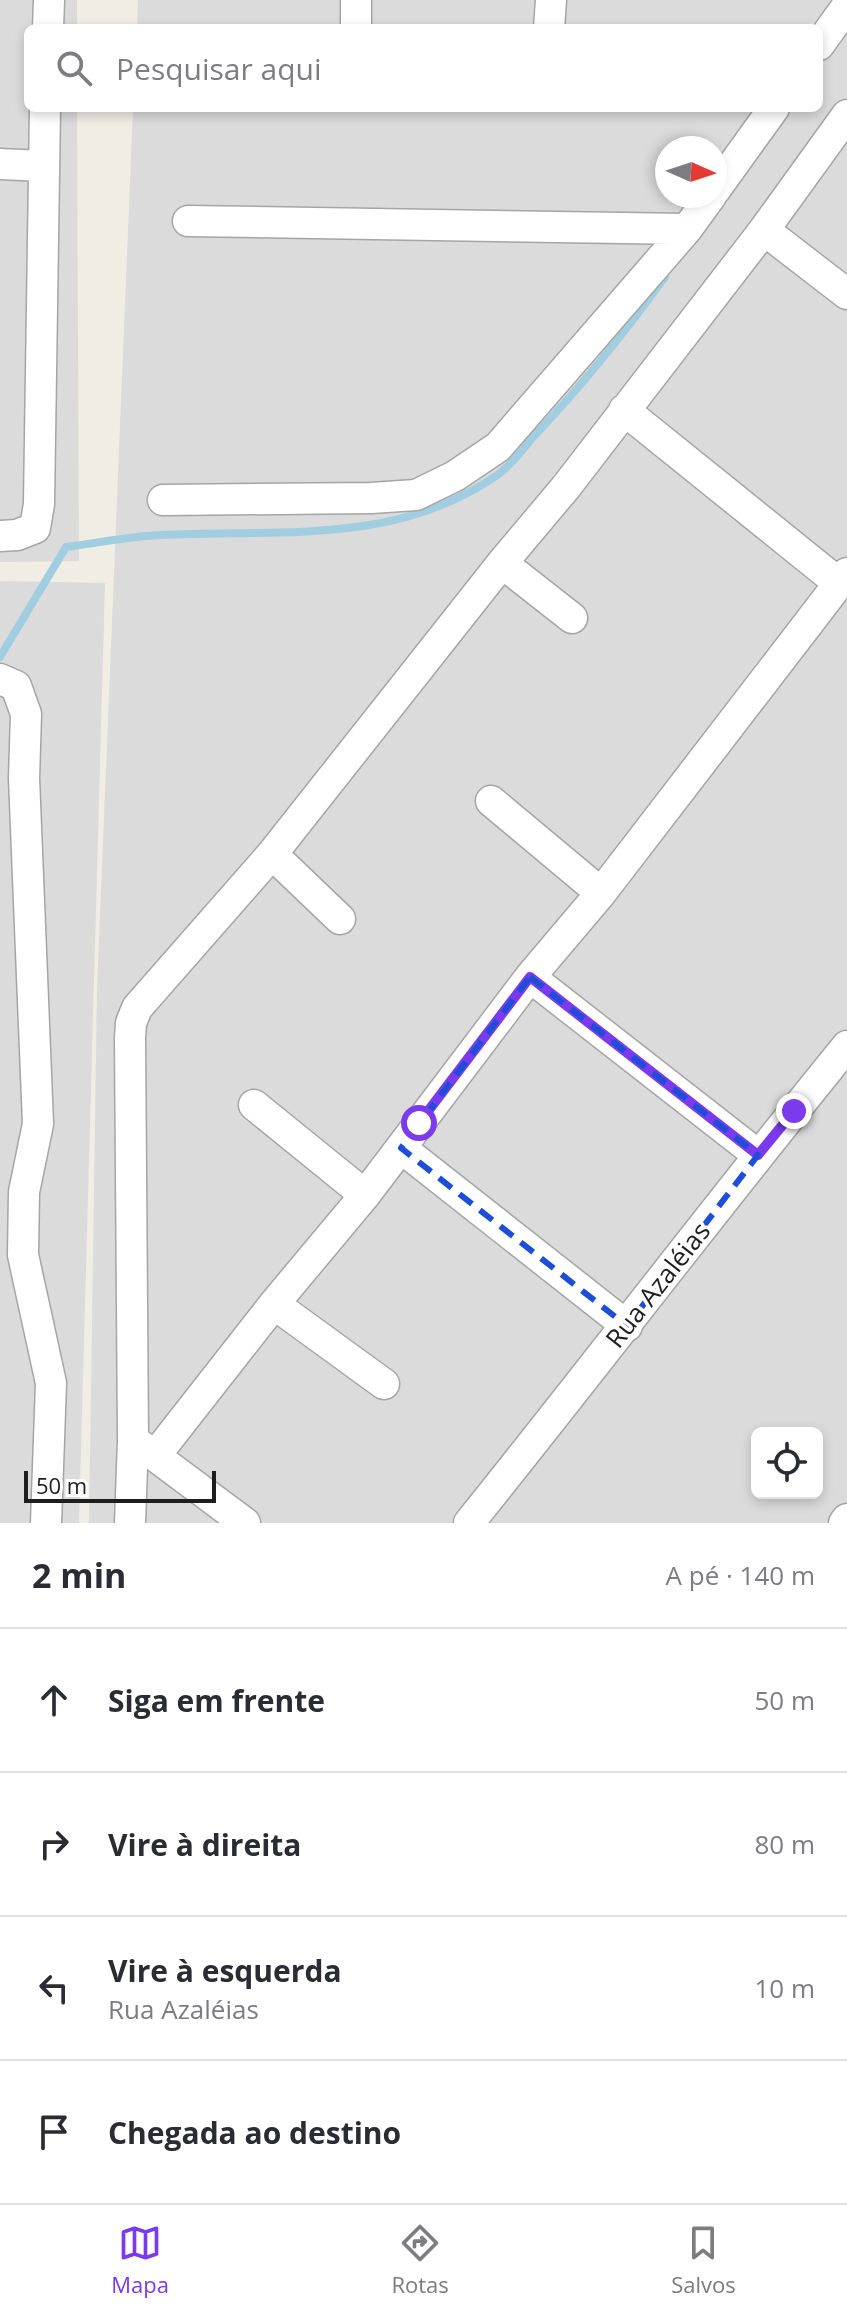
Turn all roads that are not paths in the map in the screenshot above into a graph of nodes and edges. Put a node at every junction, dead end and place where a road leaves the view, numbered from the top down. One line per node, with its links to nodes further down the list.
1 (49, 0): 5 (street)
2 (356, 0): 6 (street)
3 (551, 0): 7 (street)
4 (847, 6): 8 (street)
5 (48, 24)
6 (356, 24)
7 (549, 24)
8 (823, 39)
9 (45, 112): 13 (street)
10 (771, 112): 14 (street)
11 (847, 115): 18 (street)
12 (0, 164): 13 (street)
13 (43, 166): 22 (street)
14 (727, 173)
15 (702, 208): 17 (street)
16 (188, 221): 17 (street)
17 (687, 229): 21 (street)
18 (764, 230): 19 (street); 20 (street)
19 (847, 294)
20 (624, 410): 23 (street); 24 (street)
21 (163, 500)
22 (0, 536)
23 (502, 563): 25 (street); 28 (street)
24 (843, 579): 29 (street)
25 (572, 618)
26 (0, 679): 41 (street)
27 (491, 801): 29 (street)
28 (272, 854): 30 (street); 40 (street)
29 (601, 893): 31 (street)
30 (340, 919)
31 (530, 977): 34 (street); 35 (street)
32 (847, 1046): 35 (street, Rua Azaléias)
33 (254, 1105): 36 (street)
34 (401, 1148): 36 (street); 38 (street)
35 (758, 1155): 38 (street, Rua Azaléias)
36 (365, 1195): 37 (street)
37 (274, 1304): 39 (street); 40 (street)
38 (627, 1326): 44 (street, Rua Azaléias)
39 (384, 1384)
40 (144, 1448): 42 (street); 43 (street)
41 (46, 1523)
42 (130, 1523)
43 (245, 1523)
44 (469, 1523)

